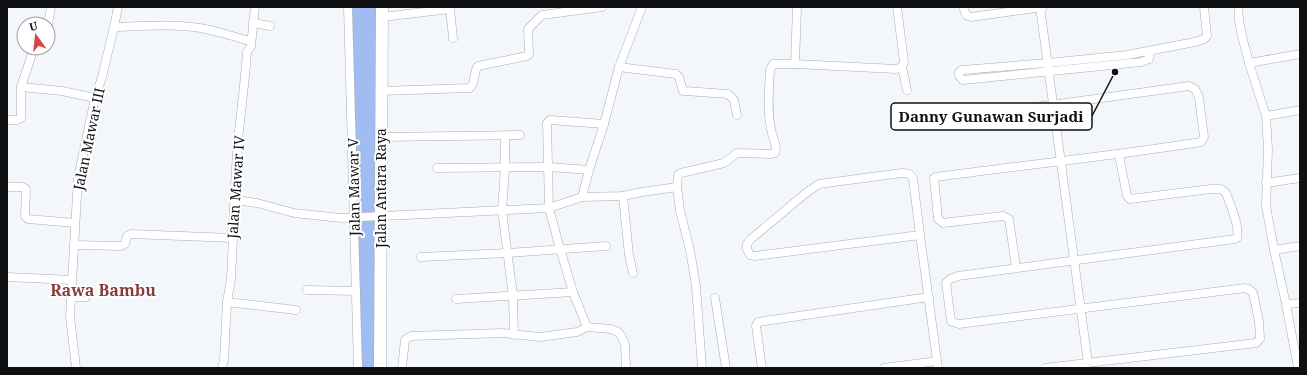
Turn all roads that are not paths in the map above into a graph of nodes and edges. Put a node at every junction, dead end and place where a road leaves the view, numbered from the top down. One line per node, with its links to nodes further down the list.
1 (118, 7): 18 (street, Jalan Mawar III)
2 (255, 7): 16 (street, Jalan Mawar IV)
3 (348, 7): 58 (street, Jalan Mawar V)
4 (602, 7): 14 (street)
5 (642, 7): 25 (street)
6 (797, 7): 24 (street)
7 (897, 7): 26 (street)
8 (963, 7): 9 (street)
9 (1041, 7): 27 (street)
10 (1204, 7): 27 (street)
11 (1239, 7): 23 (street)
12 (450, 8): 13 (street); 19 (street)
13 (426, 10): 15 (street)
14 (542, 11): 29 (street)
15 (382, 12): 29 (street, Jalan Antara Raya)
16 (253, 23): 17 (street); 20 (street, Jalan Mawar IV)
17 (270, 26)
18 (114, 27): 20 (street); 31 (street, Jalan Mawar III)
19 (453, 38)
20 (251, 41): 54 (street, Jalan Mawar IV)
21 (1300, 54): 23 (street)
22 (31, 56): 28 (street)
23 (1249, 63): 35 (street)
24 (795, 64): 26 (street); 51 (street)
25 (619, 67): 34 (street); 38 (street)
26 (902, 67): 30 (street)
27 (1049, 67): 27 (street); 32 (street)
28 (21, 87): 31 (street); 37 (street)
29 (380, 90): 41 (street, Jalan Antara Raya)
30 (906, 90)
31 (95, 98): 59 (street, Jalan Mawar III)
32 (1054, 104): 36 (street); 42 (street); 43 (street)
33 (1300, 110): 35 (street)
34 (737, 115)
35 (1266, 116): 49 (street)
36 (956, 118)
37 (7, 120)
38 (604, 124): 44 (street); 47 (street)
39 (505, 135): 40 (street); 41 (street); 46 (street)
40 (520, 135)
41 (381, 137): 57 (street, Jalan Antara Raya)
42 (1119, 155): 43 (street); 69 (street)
43 (1061, 162): 69 (street); 70 (street)
44 (549, 167): 46 (street); 47 (street); 55 (street)
45 (437, 168): 46 (street)
46 (505, 168): 56 (street)
47 (589, 170): 53 (street)
48 (1300, 178): 49 (street)
49 (1266, 183): 66 (street)
50 (7, 186): 59 (street)
51 (677, 187): 52 (street); 99 (street)
52 (623, 196): 53 (street); 71 (street)
53 (582, 197): 55 (street)
54 (235, 200): 58 (street); 61 (street, Jalan Mawar IV)
55 (550, 208): 56 (street); 65 (street)
56 (502, 210): 57 (street); 67 (street)
57 (381, 216): 58 (street); 96 (street, Jalan Antara Raya)
58 (354, 217): 75 (street, Jalan Mawar V)
59 (75, 223): 62 (street, Jalan Mawar III)
60 (920, 235): 60 (street); 78 (street)
61 (233, 238): 62 (street); 83 (street, Jalan Mawar IV)
62 (74, 245): 73 (street, Jalan Mawar III)
63 (606, 246): 65 (street)
64 (1300, 246): 66 (street)
65 (560, 249): 67 (street); 76 (street)
66 (1274, 250): 85 (street)
67 (508, 253): 68 (street); 77 (street)
68 (421, 257)
69 (1074, 260): 70 (street); 86 (street)
70 (1016, 267): 86 (street)
71 (632, 273)
72 (7, 277): 73 (street)
73 (72, 280): 80 (street, Jalan Mawar III)
74 (307, 290): 75 (street)
75 (356, 291): 95 (street, Jalan Mawar V)
76 (573, 292): 77 (street); 88 (street)
77 (513, 296): 82 (street); 89 (street)
78 (929, 297): 91 (street); 101 (street)
79 (715, 298): 100 (street)
80 (72, 299): 81 (lane); 93 (street, Jalan Mawar III)
81 (87, 299)
82 (456, 299)
83 (227, 302): 87 (street); 94 (street, Jalan Mawar IV)
84 (1300, 303): 85 (street)
85 (1286, 304): 92 (street)
86 (1081, 308): 90 (street); 90 (street)
87 (296, 310)
88 (587, 327): 89 (street); 98 (street)
89 (514, 335): 97 (street)
90 (1088, 363): 103 (street)
91 (938, 364): 102 (street)
92 (1298, 364)
93 (76, 368)
94 (222, 368)
95 (358, 368)
96 (380, 368)
97 (402, 368)
98 (626, 368)
99 (702, 368)
100 (726, 368)
101 (762, 368)
102 (884, 368)
103 (1045, 368)

